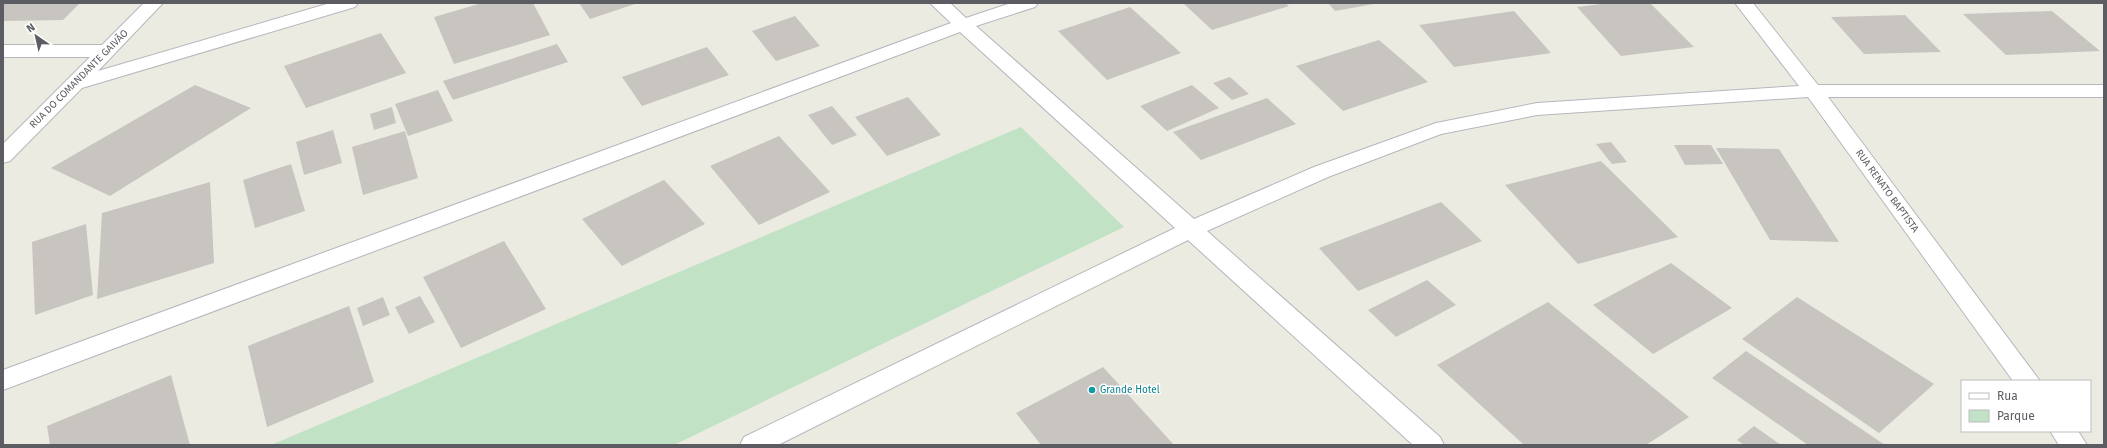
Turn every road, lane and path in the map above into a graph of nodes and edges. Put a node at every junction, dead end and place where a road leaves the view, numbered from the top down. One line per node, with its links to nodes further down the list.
1 (154, 3): 8 (street, RUA DO COMANDANTE GAIVÃO)
2 (349, 3): 9 (street)
3 (939, 3): 6 (street)
4 (1029, 3): 6 (street)
5 (1744, 3): 10 (street, RUA RENATO BAPTISTA)
6 (962, 25): 13 (street); 14 (street)
7 (3, 51): 8 (street)
8 (107, 51): 9 (street, RUA DO COMANDANTE GAIVÃO)
9 (73, 84): 12 (street, RUA DO COMANDANTE GAIVÃO)
10 (1813, 91): 11 (street); 13 (street); 15 (street, RUA RENATO BAPTISTA)
11 (2104, 91)
12 (3, 156)
13 (1191, 229): 17 (street); 18 (street)
14 (3, 380)
15 (2026, 380)
16 (2064, 432): 19 (street)
17 (754, 445)
18 (1431, 445)
19 (2074, 445)

